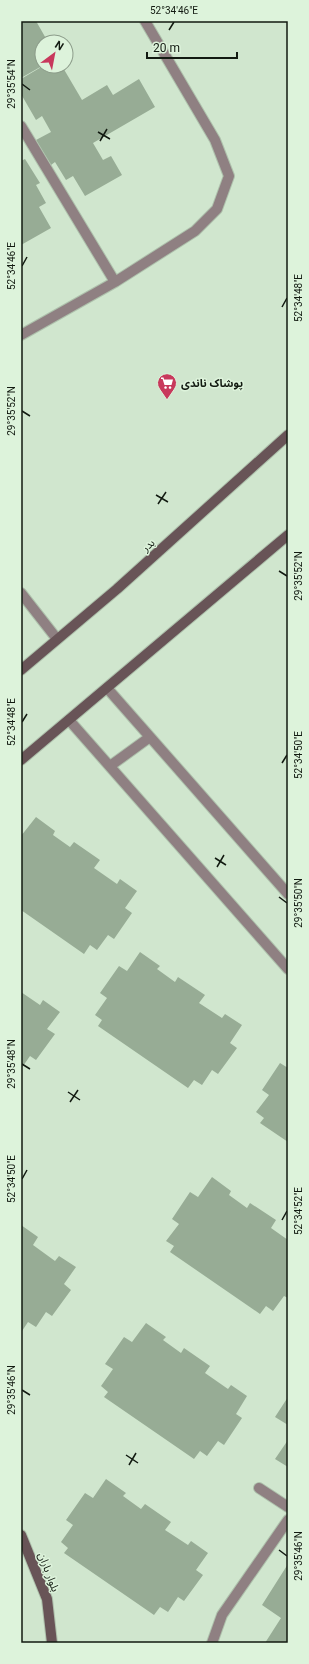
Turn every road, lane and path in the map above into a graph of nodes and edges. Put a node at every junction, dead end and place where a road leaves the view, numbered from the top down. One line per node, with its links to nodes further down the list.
1 (145, 21): 3 (street)
2 (21, 126): 3 (street)
3 (115, 282): 4 (street)
4 (21, 335)
5 (288, 436): 8 (street, بدر)
6 (288, 536): 10 (street)
7 (21, 593): 8 (street)
8 (57, 639): 9 (street, بدر)
9 (21, 670)
10 (107, 688): 11 (street); 12 (street)
11 (69, 720): 13 (street); 14 (street)
12 (150, 737): 14 (street); 15 (street)
13 (21, 760)
14 (110, 766): 16 (street)
15 (288, 894)
16 (288, 969)
17 (260, 1488): 18 (street)
18 (288, 1507)
19 (288, 1520): 22 (street)
20 (21, 1535): 21 (street, بلوار باران)
21 (52, 1643)
22 (212, 1643)

